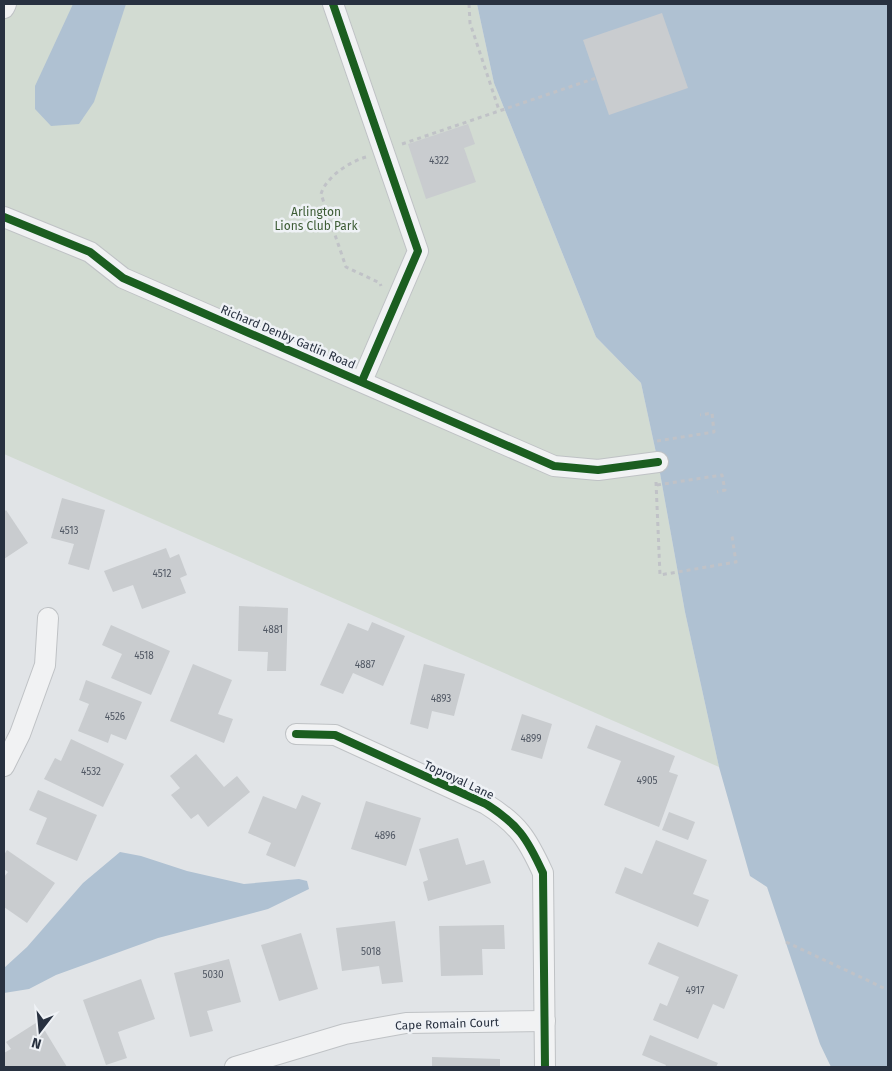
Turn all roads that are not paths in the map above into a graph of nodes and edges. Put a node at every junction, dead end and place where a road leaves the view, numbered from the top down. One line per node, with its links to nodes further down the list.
1 (6, 4): 3 (street)
2 (333, 4): 5 (street)
3 (4, 8)
4 (4, 217): 5 (street, Richard Denby Gatlin Road)
5 (362, 382): 6 (street, Richard Denby Gatlin Road)
6 (656, 462)
7 (48, 618): 9 (street)
8 (296, 734): 10 (street, Toproyal Lane)
9 (4, 766)
10 (545, 1020): 11 (street, Cape Romain Court); 12 (street, Toproyal Lane)
11 (235, 1067)
12 (545, 1067)

